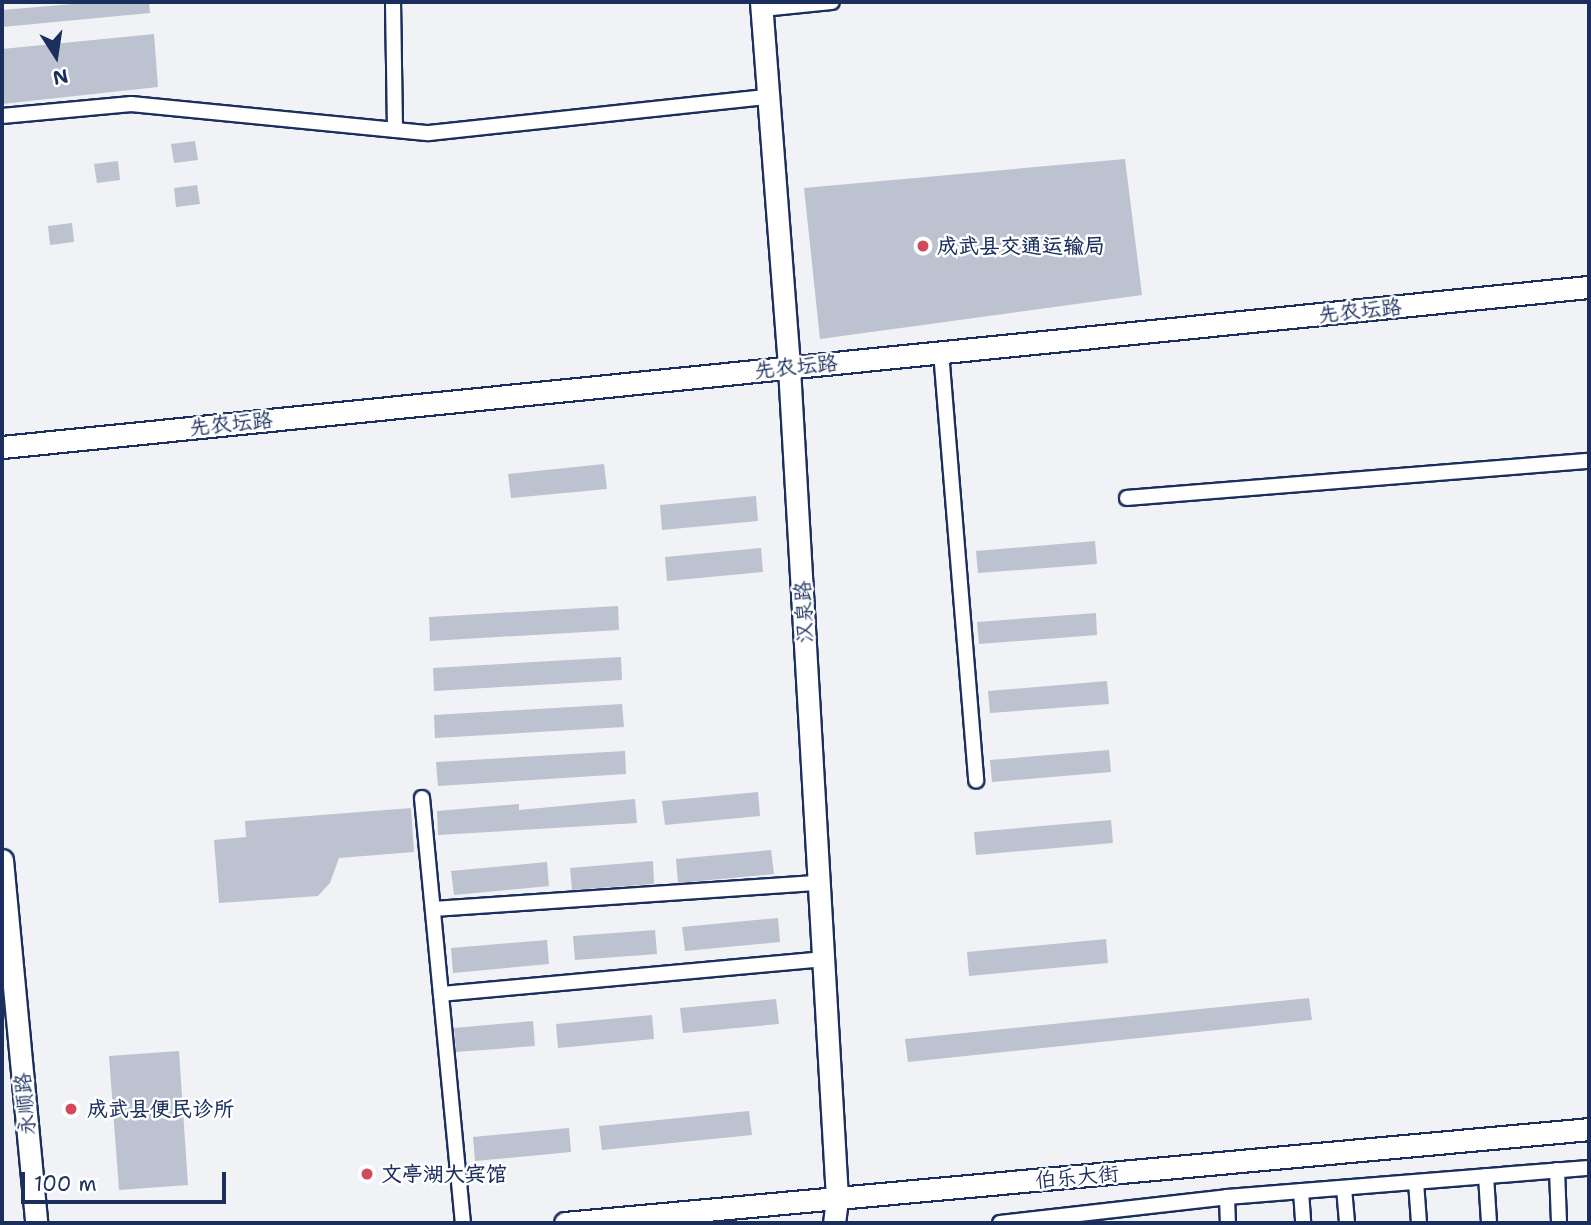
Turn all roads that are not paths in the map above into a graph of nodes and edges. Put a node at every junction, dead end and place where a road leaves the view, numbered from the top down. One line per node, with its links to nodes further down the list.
1 (393, 2): 6 (street)
2 (832, 2): 3 (street)
3 (762, 5): 4 (street, 汉泉路)
4 (768, 97): 6 (street); 9 (street, 汉泉路)
5 (2, 116): 6 (street)
6 (395, 130)
7 (1589, 287): 8 (street, 先农坛路)
8 (941, 352): 9 (street, 先农坛路); 13 (street)
9 (789, 368): 10 (street, 先农坛路); 16 (street, 汉泉路)
10 (2, 447)
11 (1589, 461): 12 (street)
12 (1127, 498)
13 (976, 781)
14 (422, 798): 17 (street)
15 (2, 860): 30 (street, 永顺路)
16 (819, 883): 17 (street); 18 (street, 汉泉路)
17 (433, 909): 19 (street)
18 (823, 959): 19 (street); 28 (street, 汉泉路)
19 (441, 994): 31 (street)
20 (1589, 1129): 28 (street, 伯乐大街)
21 (1589, 1168): 22 (street)
22 (1557, 1170): 23 (street); 40 (street)
23 (1486, 1176): 24 (street); 39 (street)
24 (1416, 1182): 25 (street); 38 (street)
25 (1344, 1188): 26 (street); 37 (street)
26 (1301, 1191): 27 (street); 36 (street)
27 (1227, 1197): 29 (street); 35 (street)
28 (837, 1199): 32 (street, 伯乐大街); 33 (street, 汉泉路)
29 (1076, 1219): 34 (street)
30 (36, 1223)
31 (463, 1223)
32 (565, 1223)
33 (834, 1223)
34 (1000, 1223)
35 (1228, 1223)
36 (1303, 1223)
37 (1347, 1223)
38 (1419, 1223)
39 (1489, 1223)
40 (1559, 1223)

